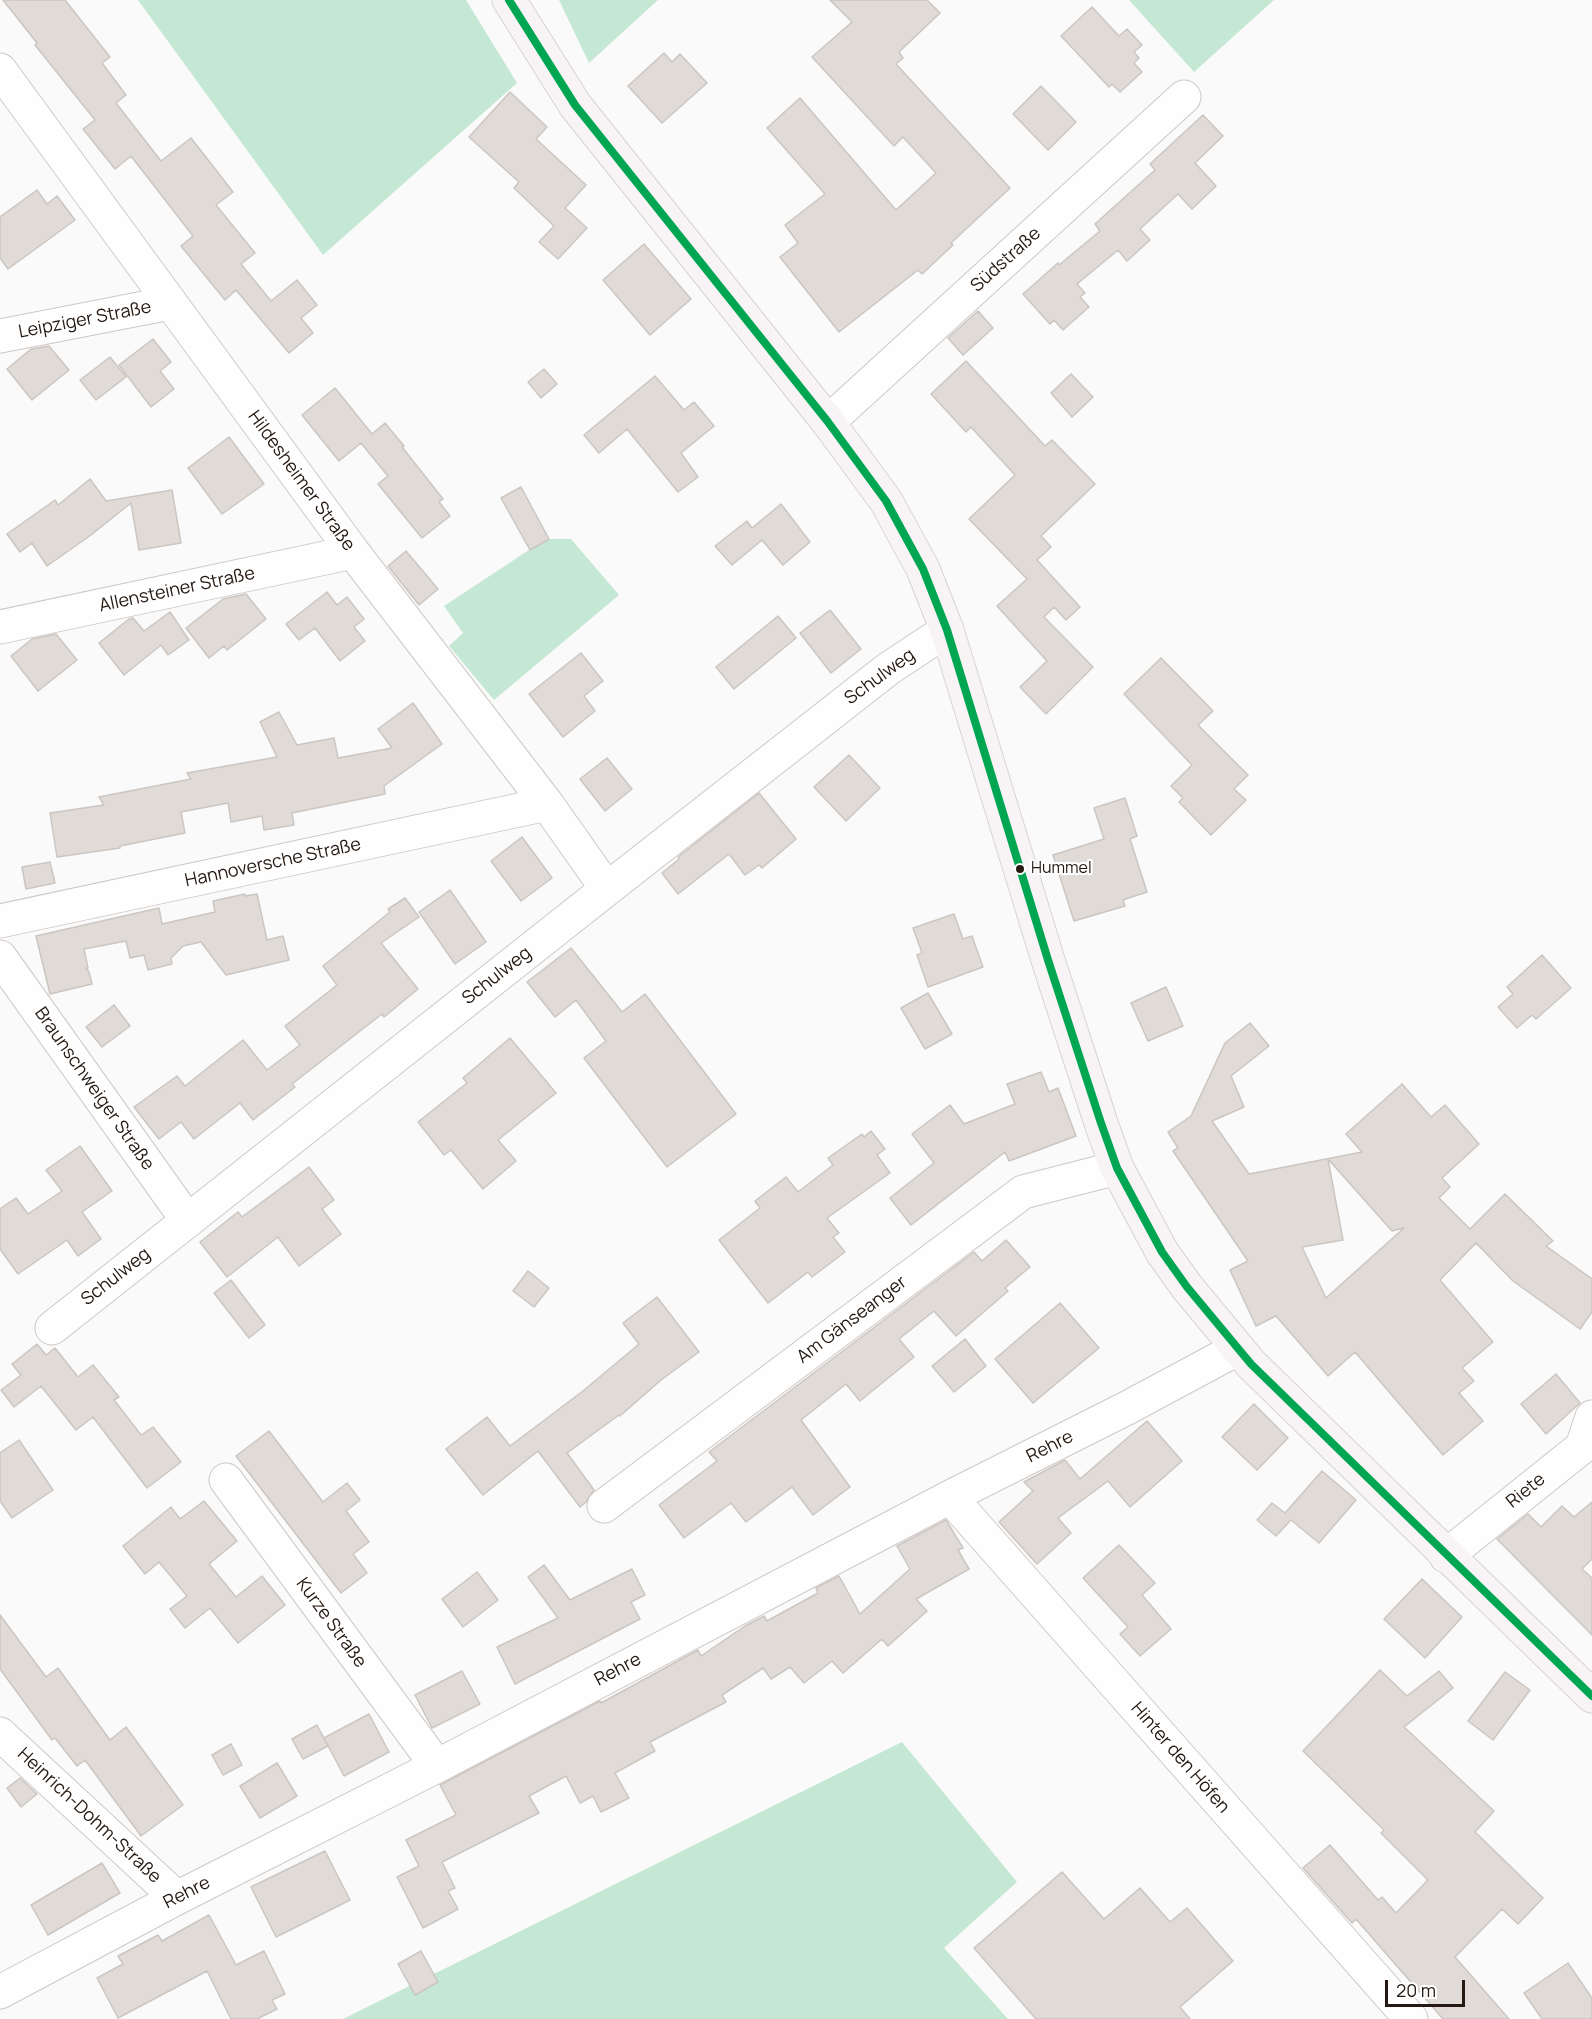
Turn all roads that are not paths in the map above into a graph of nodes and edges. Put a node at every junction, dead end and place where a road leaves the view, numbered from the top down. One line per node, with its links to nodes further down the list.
1 (509, 0): 6 (main road)
2 (0, 70): 4 (street, Hildesheimer Straße)
3 (1184, 97): 6 (street, Südstraße)
4 (170, 303): 5 (street, Leipziger Straße); 7 (street, Hildesheimer Straße)
5 (0, 336)
6 (828, 422): 9 (main road)
7 (353, 552): 8 (street, Allensteiner Straße); 10 (street, Hildesheimer Straße)
8 (0, 627)
9 (947, 630): 11 (street, Schulweg); 14 (main road)
10 (547, 804): 11 (street, Hildesheimer Straße); 12 (street, Hannoversche Straße)
11 (607, 888): 15 (street, Schulweg)
12 (0, 921)
13 (0, 957): 15 (street, Braunschweiger Straße)
14 (1117, 1167): 17 (main road); 21 (street, Am Gänseanger)
15 (188, 1221): 16 (street, Schulweg)
16 (52, 1328)
17 (1237, 1349): 20 (street, Rehre); 22 (main road)
18 (1592, 1417): 22 (street, Riete)
19 (226, 1480): 25 (street, Kurze Straße)
20 (950, 1497): 25 (street, Rehre); 28 (street, Hinter den Höfen)
21 (604, 1506)
22 (1446, 1556): 23 (main road)
23 (1592, 1696)
24 (0, 1734): 26 (street, Heinrich-Dohm-Straße)
25 (437, 1766): 26 (street, Rehre)
26 (177, 1898): 27 (street, Rehre)
27 (0, 1992)
28 (1411, 2019)

